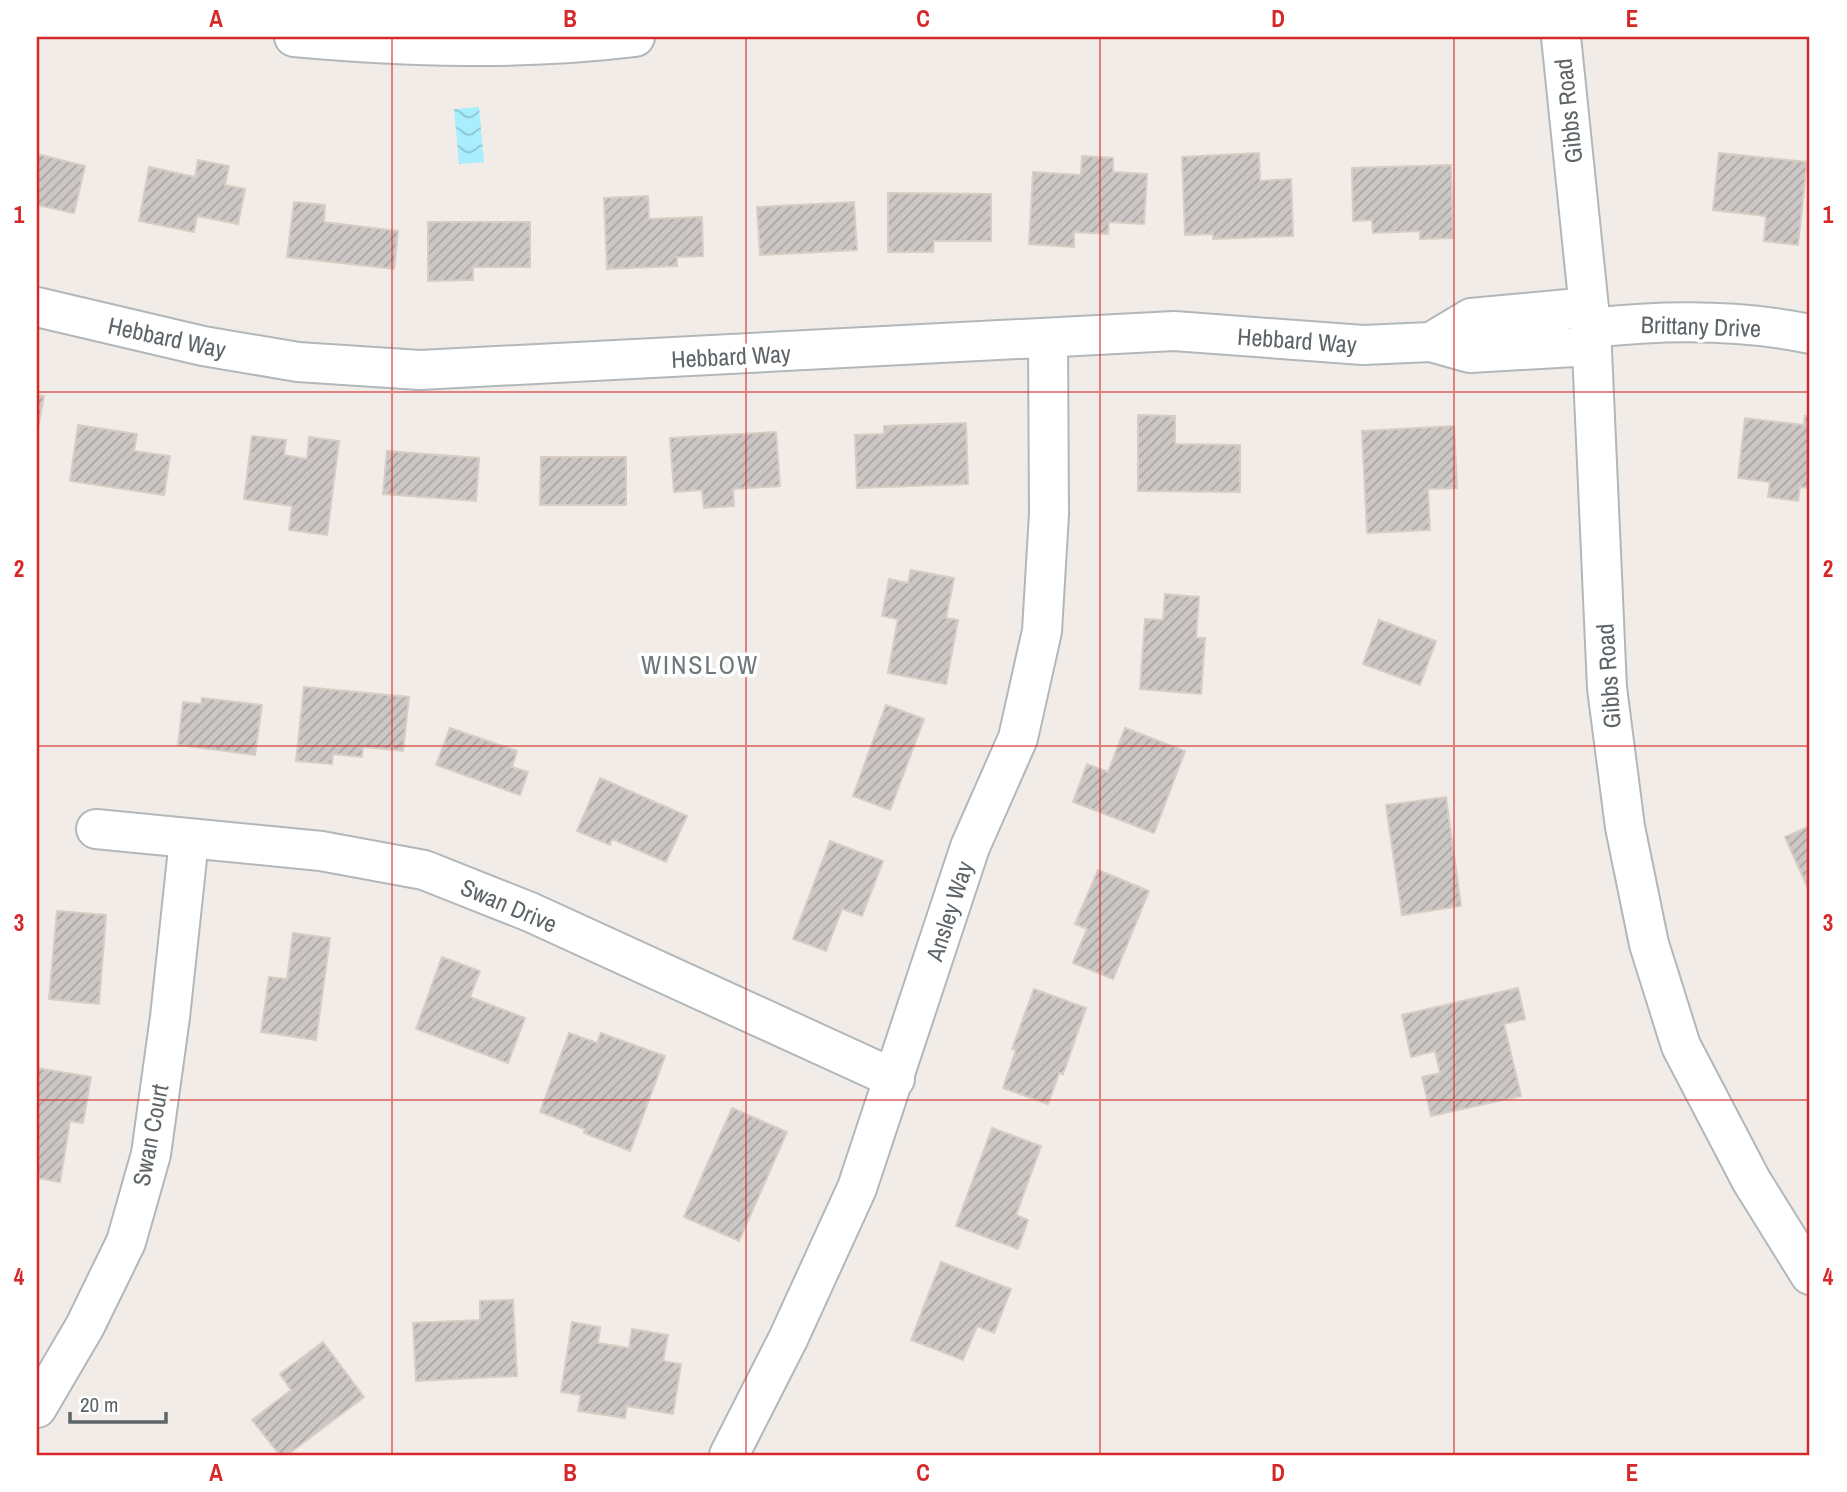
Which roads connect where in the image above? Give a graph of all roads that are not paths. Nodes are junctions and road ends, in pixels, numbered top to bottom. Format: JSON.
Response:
{"nodes":[{"id":1,"x":294,"y":37,"type":"edge"},
{"id":2,"x":635,"y":37,"type":"edge"},
{"id":3,"x":1561,"y":37,"type":"edge"},
{"id":4,"x":37,"y":306,"type":"edge"},
{"id":5,"x":1590,"y":327,"type":"junction"},
{"id":6,"x":1810,"y":334,"type":"edge"},
{"id":7,"x":1048,"y":339,"type":"junction"},
{"id":8,"x":96,"y":829,"type":"dead end"},
{"id":9,"x":189,"y":840,"type":"junction"},
{"id":10,"x":895,"y":1079,"type":"junction"},
{"id":11,"x":1810,"y":1275,"type":"edge"},
{"id":12,"x":37,"y":1408,"type":"edge"},
{"id":13,"x":729,"y":1455,"type":"edge"}],
"edges":[{"from":1,"to":2,"type":"street"},
{"from":3,"to":5,"type":"street","name":"Gibbs Road"},
{"from":4,"to":7,"type":"street","name":"Hebbard Way"},
{"from":5,"to":6,"type":"street","name":"Brittany Drive"},
{"from":5,"to":7,"type":"street","name":"Hebbard Way"},
{"from":5,"to":11,"type":"street","name":"Gibbs Road"},
{"from":7,"to":10,"type":"street","name":"Ansley Way"},
{"from":8,"to":9,"type":"street","name":"Swan Drive"},
{"from":9,"to":10,"type":"street","name":"Swan Drive"},
{"from":9,"to":12,"type":"street","name":"Swan Court"},
{"from":10,"to":13,"type":"street","name":"Ansley Way"}]}
